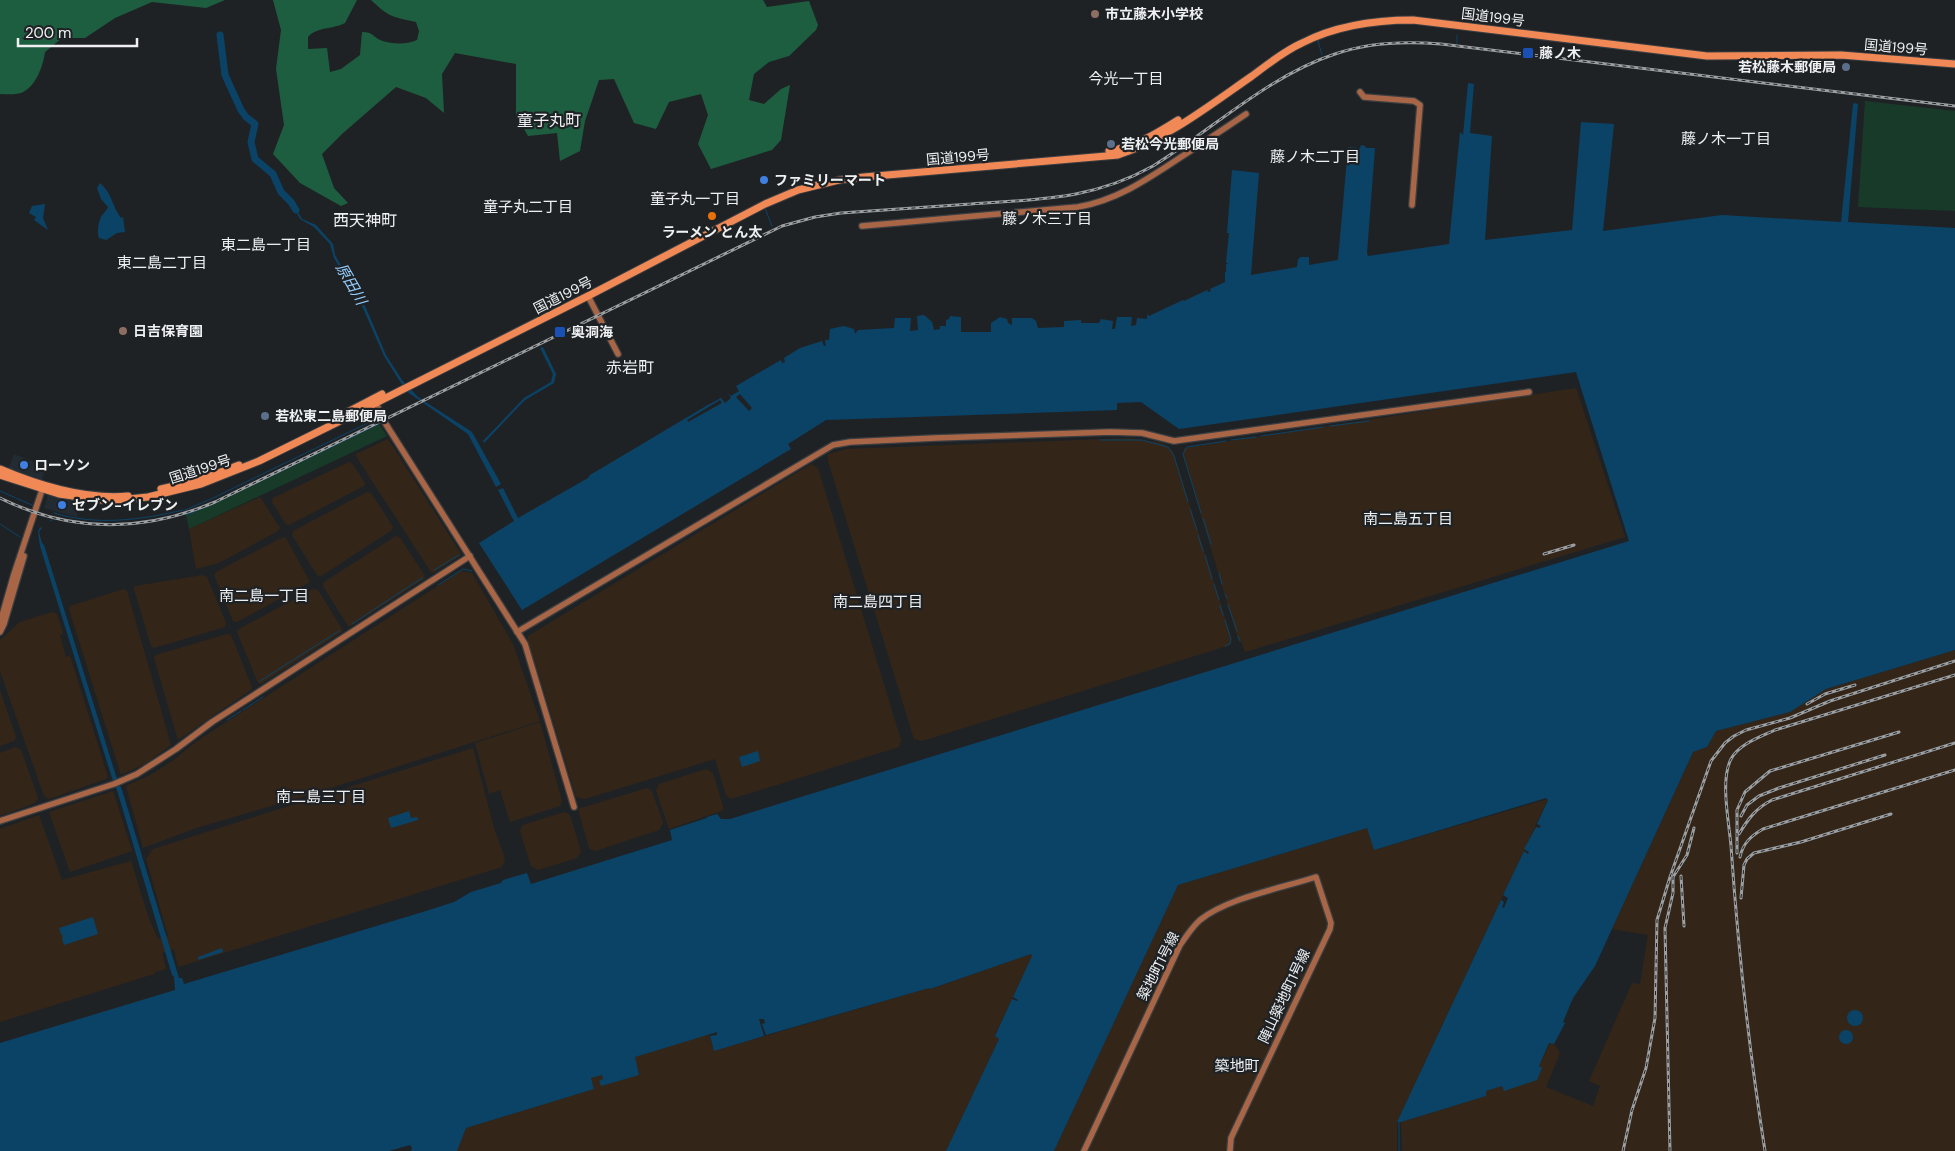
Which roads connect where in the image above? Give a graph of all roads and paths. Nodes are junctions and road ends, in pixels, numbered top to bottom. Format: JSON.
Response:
{"nodes":[{"id":1,"x":1955,"y":60,"type":"edge"},
{"id":2,"x":1955,"y":64,"type":"edge"},
{"id":3,"x":1360,"y":92,"type":"dead end"},
{"id":4,"x":1246,"y":114,"type":"dead end"},
{"id":5,"x":1412,"y":204,"type":"dead end"},
{"id":6,"x":862,"y":226,"type":"dead end"},
{"id":7,"x":588,"y":296,"type":"junction"},
{"id":8,"x":618,"y":354,"type":"dead end"},
{"id":9,"x":1529,"y":392,"type":"dead end"},
{"id":10,"x":375,"y":400,"type":"junction"},
{"id":11,"x":0,"y":470,"type":"edge"},
{"id":12,"x":0,"y":475,"type":"edge"},
{"id":13,"x":42,"y":490,"type":"junction"},
{"id":14,"x":37,"y":508,"type":"junction"},
{"id":15,"x":470,"y":556,"type":"junction"},
{"id":16,"x":0,"y":623,"type":"edge"},
{"id":17,"x":0,"y":632,"type":"edge"},
{"id":18,"x":518,"y":632,"type":"junction"},
{"id":19,"x":574,"y":807,"type":"dead end"},
{"id":20,"x":0,"y":821,"type":"edge"},
{"id":21,"x":1316,"y":878,"type":"joint"},
{"id":22,"x":1084,"y":1151,"type":"edge"},
{"id":23,"x":1230,"y":1151,"type":"edge"}],
"edges":[{"from":1,"to":10,"type":"highway","name":"国道199号"},
{"from":2,"to":7,"type":"highway","name":"国道199号"},
{"from":3,"to":5,"type":"street"},
{"from":4,"to":6,"type":"street"},
{"from":7,"to":8,"type":"street"},
{"from":7,"to":10,"type":"highway","name":"国道199号"},
{"from":9,"to":18,"type":"street"},
{"from":10,"to":11,"type":"highway","name":"国道199号"},
{"from":10,"to":13,"type":"highway","name":"国道199号"},
{"from":10,"to":15,"type":"street"},
{"from":12,"to":13,"type":"highway","name":"国道199号"},
{"from":13,"to":14,"type":"street"},
{"from":14,"to":16,"type":"street"},
{"from":14,"to":17,"type":"street"},
{"from":15,"to":18,"type":"street"},
{"from":15,"to":20,"type":"street"},
{"from":18,"to":19,"type":"street"},
{"from":21,"to":22,"type":"street","name":"築地町1号線"},
{"from":21,"to":23,"type":"street","name":"陣山築地町1号線"}]}
